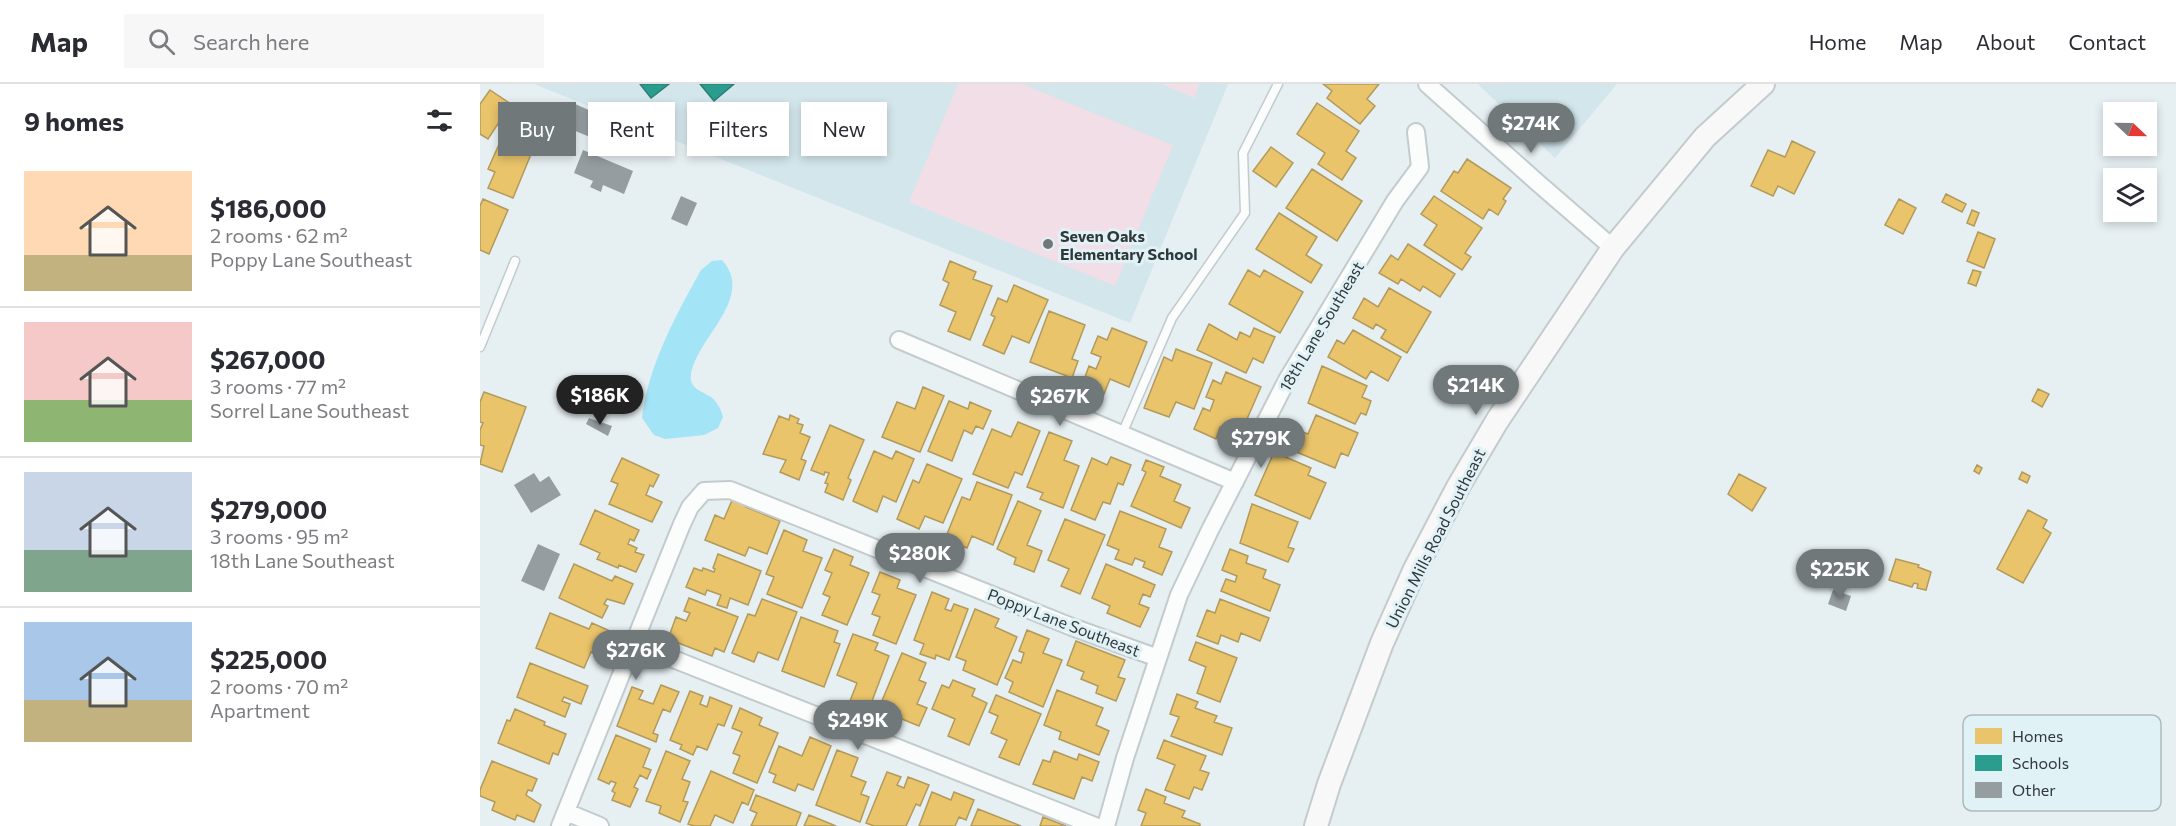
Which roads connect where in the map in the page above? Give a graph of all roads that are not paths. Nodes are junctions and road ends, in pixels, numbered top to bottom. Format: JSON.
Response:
{"nodes":[{"id":1,"x":1278,"y":84,"type":"edge"},
{"id":2,"x":1427,"y":84,"type":"edge"},
{"id":3,"x":1763,"y":84,"type":"edge"},
{"id":4,"x":1416,"y":132,"type":"dead end"},
{"id":5,"x":1613,"y":248,"type":"junction"},
{"id":6,"x":515,"y":261,"type":"dead end"},
{"id":7,"x":898,"y":340,"type":"dead end"},
{"id":8,"x":480,"y":347,"type":"edge"},
{"id":9,"x":1122,"y":434,"type":"junction"},
{"id":10,"x":1235,"y":482,"type":"junction"},
{"id":11,"x":633,"y":643,"type":"junction"},
{"id":12,"x":1158,"y":658,"type":"junction"},
{"id":13,"x":563,"y":819,"type":"edge"},
{"id":14,"x":600,"y":826,"type":"edge"},
{"id":15,"x":1095,"y":826,"type":"edge"},
{"id":16,"x":1106,"y":826,"type":"edge"},
{"id":17,"x":1316,"y":826,"type":"edge"}],
"edges":[{"from":1,"to":9,"type":"lane"},
{"from":2,"to":5,"type":"street"},
{"from":3,"to":5,"type":"street","name":"Union Mills Road Southeast"},
{"from":4,"to":10,"type":"street","name":"18th Lane Southeast"},
{"from":5,"to":17,"type":"street","name":"Union Mills Road Southeast"},
{"from":6,"to":8,"type":"lane"},
{"from":7,"to":9,"type":"street"},
{"from":9,"to":10,"type":"street"},
{"from":10,"to":12,"type":"street","name":"18th Lane Southeast"},
{"from":11,"to":12,"type":"street","name":"Poppy Lane Southeast"},
{"from":11,"to":13,"type":"street"},
{"from":11,"to":15,"type":"street"},
{"from":12,"to":16,"type":"street","name":"18th Lane Southeast"},
{"from":13,"to":14,"type":"street"}]}
